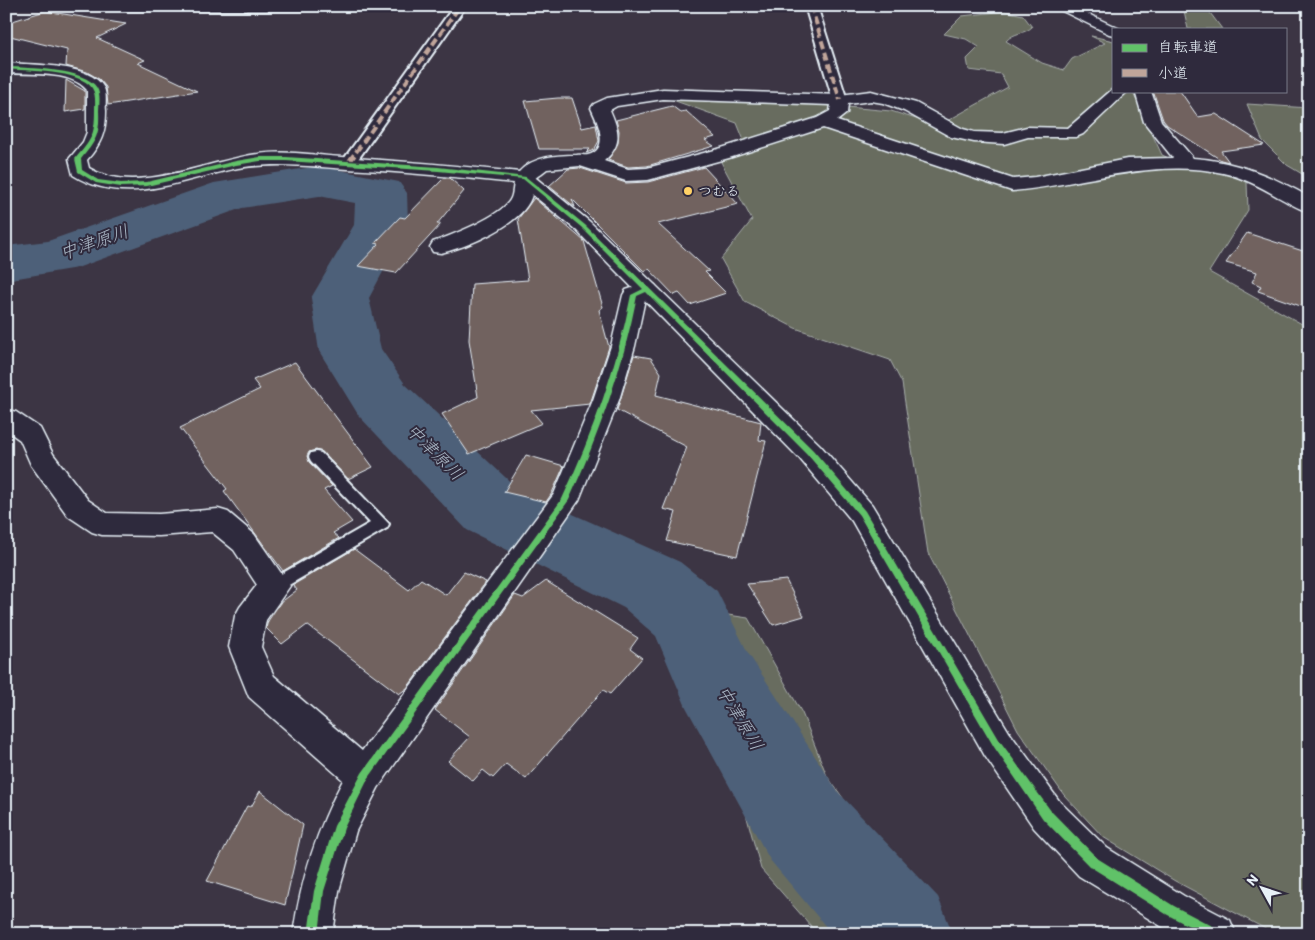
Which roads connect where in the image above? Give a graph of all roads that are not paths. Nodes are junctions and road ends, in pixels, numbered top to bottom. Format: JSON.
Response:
{"nodes":[{"id":1,"x":128,"y":6,"type":"edge"},
{"id":2,"x":426,"y":6,"type":"edge"},
{"id":3,"x":460,"y":6,"type":"edge"},
{"id":4,"x":811,"y":6,"type":"edge"},
{"id":5,"x":1059,"y":6,"type":"edge"},
{"id":6,"x":1112,"y":30,"type":"edge"},
{"id":7,"x":6,"y":68,"type":"edge"},
{"id":8,"x":1119,"y":92,"type":"edge"},
{"id":9,"x":1143,"y":92,"type":"edge"},
{"id":10,"x":840,"y":100,"type":"junction"},
{"id":11,"x":823,"y":122,"type":"junction"},
{"id":12,"x":349,"y":162,"type":"junction"},
{"id":13,"x":591,"y":162,"type":"junction"},
{"id":14,"x":1187,"y":163,"type":"junction"},
{"id":15,"x":524,"y":178,"type":"junction"},
{"id":16,"x":1309,"y":206,"type":"edge"},
{"id":17,"x":441,"y":247,"type":"dead end"},
{"id":18,"x":647,"y":290,"type":"junction"},
{"id":19,"x":7,"y":418,"type":"edge"},
{"id":20,"x":316,"y":457,"type":"dead end"},
{"id":21,"x":275,"y":586,"type":"junction"},
{"id":22,"x":365,"y":776,"type":"junction"},
{"id":23,"x":313,"y":934,"type":"edge"},
{"id":24,"x":1216,"y":934,"type":"edge"}],
"edges":[{"from":1,"to":2,"type":"street"},
{"from":3,"to":12,"type":"street"},
{"from":4,"to":10,"type":"street"},
{"from":5,"to":6,"type":"street"},
{"from":7,"to":12,"type":"street"},
{"from":8,"to":10,"type":"street"},
{"from":9,"to":14,"type":"street"},
{"from":10,"to":11,"type":"street"},
{"from":10,"to":13,"type":"street"},
{"from":11,"to":13,"type":"street"},
{"from":11,"to":14,"type":"street"},
{"from":12,"to":15,"type":"street"},
{"from":13,"to":15,"type":"street"},
{"from":14,"to":16,"type":"street"},
{"from":15,"to":17,"type":"street"},
{"from":15,"to":18,"type":"street"},
{"from":18,"to":22,"type":"street"},
{"from":18,"to":24,"type":"street"},
{"from":19,"to":21,"type":"street"},
{"from":20,"to":21,"type":"lane"},
{"from":21,"to":22,"type":"street"},
{"from":22,"to":23,"type":"street"}]}
